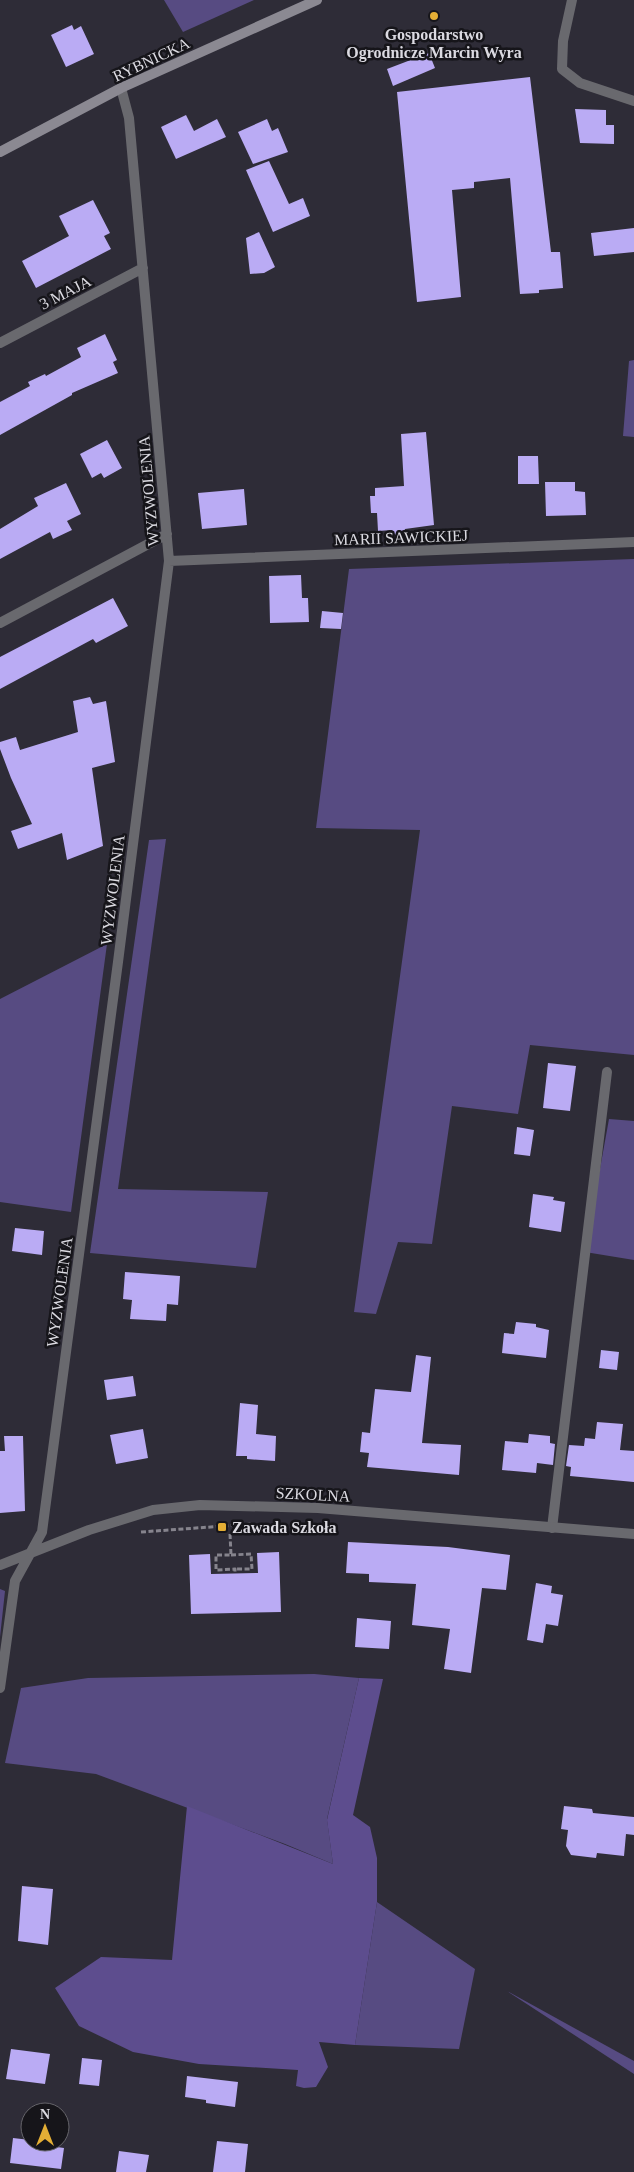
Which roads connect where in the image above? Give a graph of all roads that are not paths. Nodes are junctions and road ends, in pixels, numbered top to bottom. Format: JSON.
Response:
{"nodes":[{"id":1,"x":317,"y":0,"type":"edge"},
{"id":2,"x":572,"y":0,"type":"edge"},
{"id":3,"x":121,"y":88,"type":"junction"},
{"id":4,"x":634,"y":101,"type":"edge"},
{"id":5,"x":0,"y":152,"type":"edge"},
{"id":6,"x":143,"y":268,"type":"junction"},
{"id":7,"x":0,"y":342,"type":"edge"},
{"id":8,"x":167,"y":534,"type":"junction"},
{"id":9,"x":634,"y":542,"type":"edge"},
{"id":10,"x":169,"y":561,"type":"junction"},
{"id":11,"x":0,"y":623,"type":"edge"},
{"id":12,"x":607,"y":1072,"type":"dead end"},
{"id":13,"x":552,"y":1528,"type":"junction"},
{"id":14,"x":634,"y":1534,"type":"edge"},
{"id":15,"x":29,"y":1554,"type":"junction"},
{"id":16,"x":0,"y":1566,"type":"edge"},
{"id":17,"x":0,"y":1688,"type":"edge"}],
"edges":[{"from":1,"to":3,"type":"main road","name":"RYBNICKA"},
{"from":2,"to":4,"type":"street"},
{"from":3,"to":5,"type":"main road","name":"RYBNICKA"},
{"from":3,"to":6,"type":"street","name":"WYZWOLENIA"},
{"from":6,"to":7,"type":"street","name":"3 MAJA"},
{"from":6,"to":8,"type":"street","name":"WYZWOLENIA"},
{"from":8,"to":10,"type":"street","name":"WYZWOLENIA"},
{"from":8,"to":11,"type":"street"},
{"from":9,"to":10,"type":"street","name":"MARII SAWICKIEJ"},
{"from":10,"to":15,"type":"street","name":"WYZWOLENIA"},
{"from":12,"to":13,"type":"street"},
{"from":13,"to":14,"type":"street","name":"SZKOLNA"},
{"from":13,"to":15,"type":"street","name":"SZKOLNA"},
{"from":15,"to":16,"type":"street","name":"SZKOLNA"},
{"from":15,"to":17,"type":"street","name":"WYZWOLENIA"}]}
